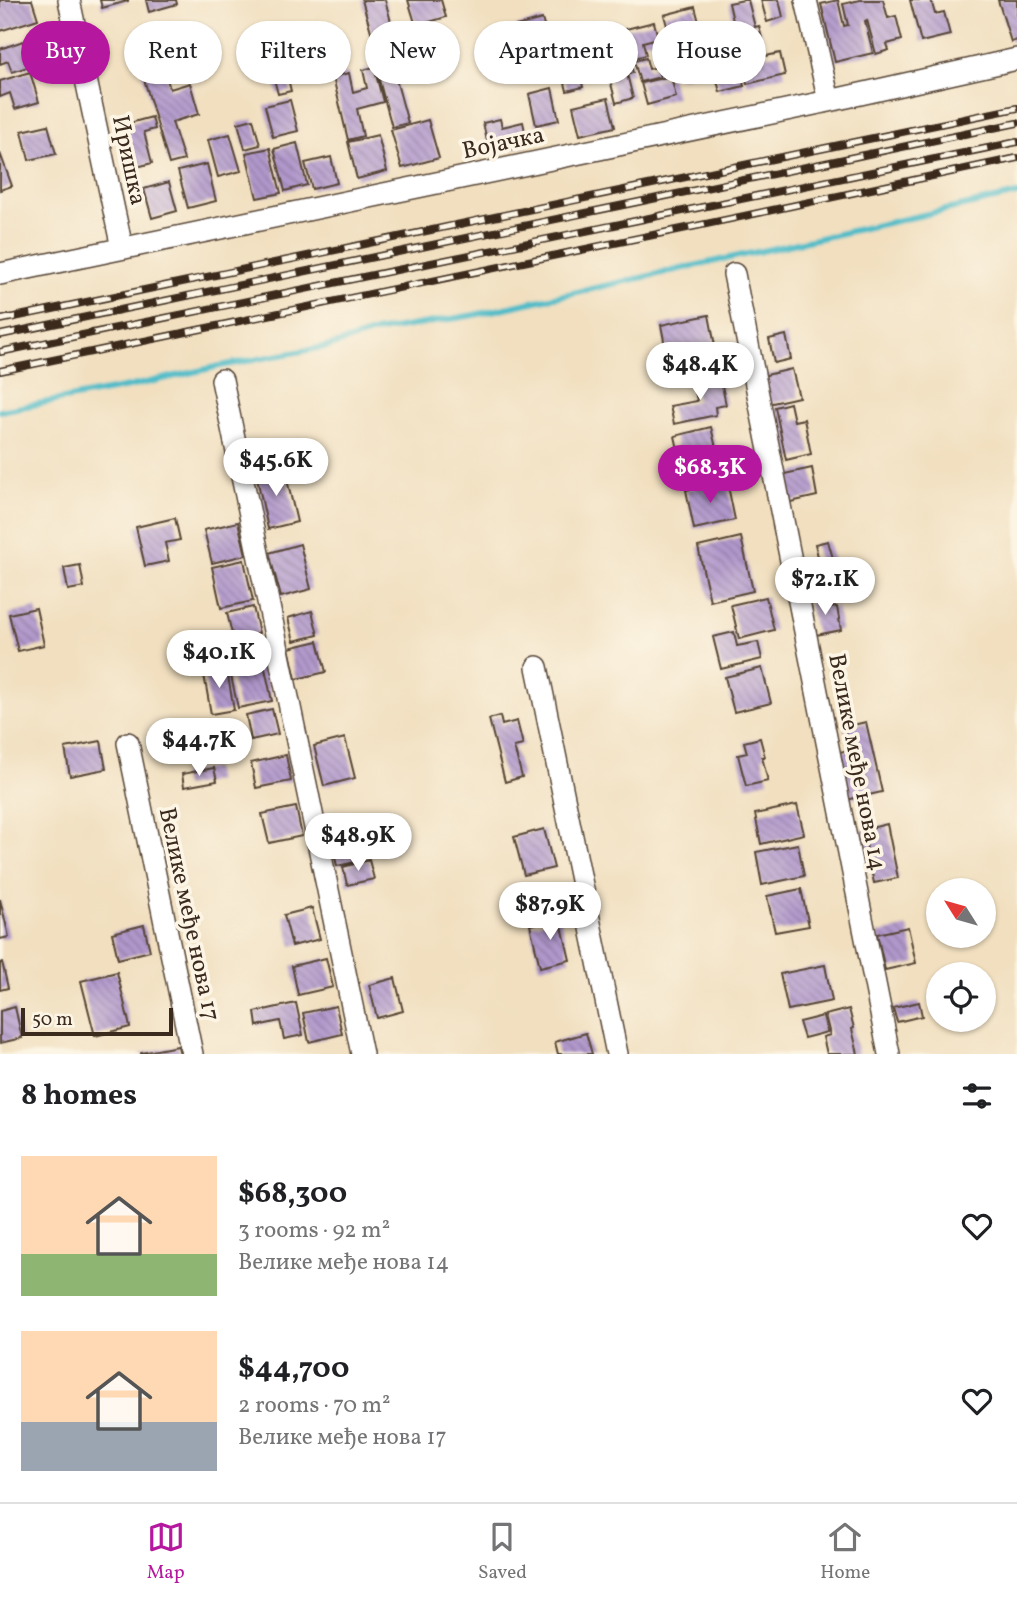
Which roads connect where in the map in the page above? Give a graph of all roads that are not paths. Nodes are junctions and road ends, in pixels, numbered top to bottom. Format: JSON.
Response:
{"nodes":[{"id":1,"x":69,"y":0,"type":"edge"},
{"id":2,"x":806,"y":0,"type":"edge"},
{"id":3,"x":1017,"y":59,"type":"edge"},
{"id":4,"x":829,"y":101,"type":"junction"},
{"id":5,"x":122,"y":248,"type":"junction"},
{"id":6,"x":0,"y":274,"type":"edge"},
{"id":7,"x":734,"y":274,"type":"dead end"},
{"id":8,"x":222,"y":380,"type":"dead end"},
{"id":9,"x":537,"y":667,"type":"dead end"},
{"id":10,"x":128,"y":743,"type":"dead end"},
{"id":11,"x":192,"y":1054,"type":"edge"},
{"id":12,"x":362,"y":1054,"type":"edge"},
{"id":13,"x":617,"y":1054,"type":"edge"},
{"id":14,"x":889,"y":1054,"type":"edge"}],
"edges":[{"from":1,"to":5,"type":"street","name":"Иришка"},
{"from":2,"to":4,"type":"street"},
{"from":3,"to":4,"type":"street","name":"Војачка"},
{"from":4,"to":5,"type":"street","name":"Војачка"},
{"from":5,"to":6,"type":"street","name":"Војачка"},
{"from":7,"to":14,"type":"street","name":"Велике међе нова 14"},
{"from":8,"to":12,"type":"street"},
{"from":9,"to":13,"type":"street"},
{"from":10,"to":11,"type":"street","name":"Велике међе нова 17"}]}
